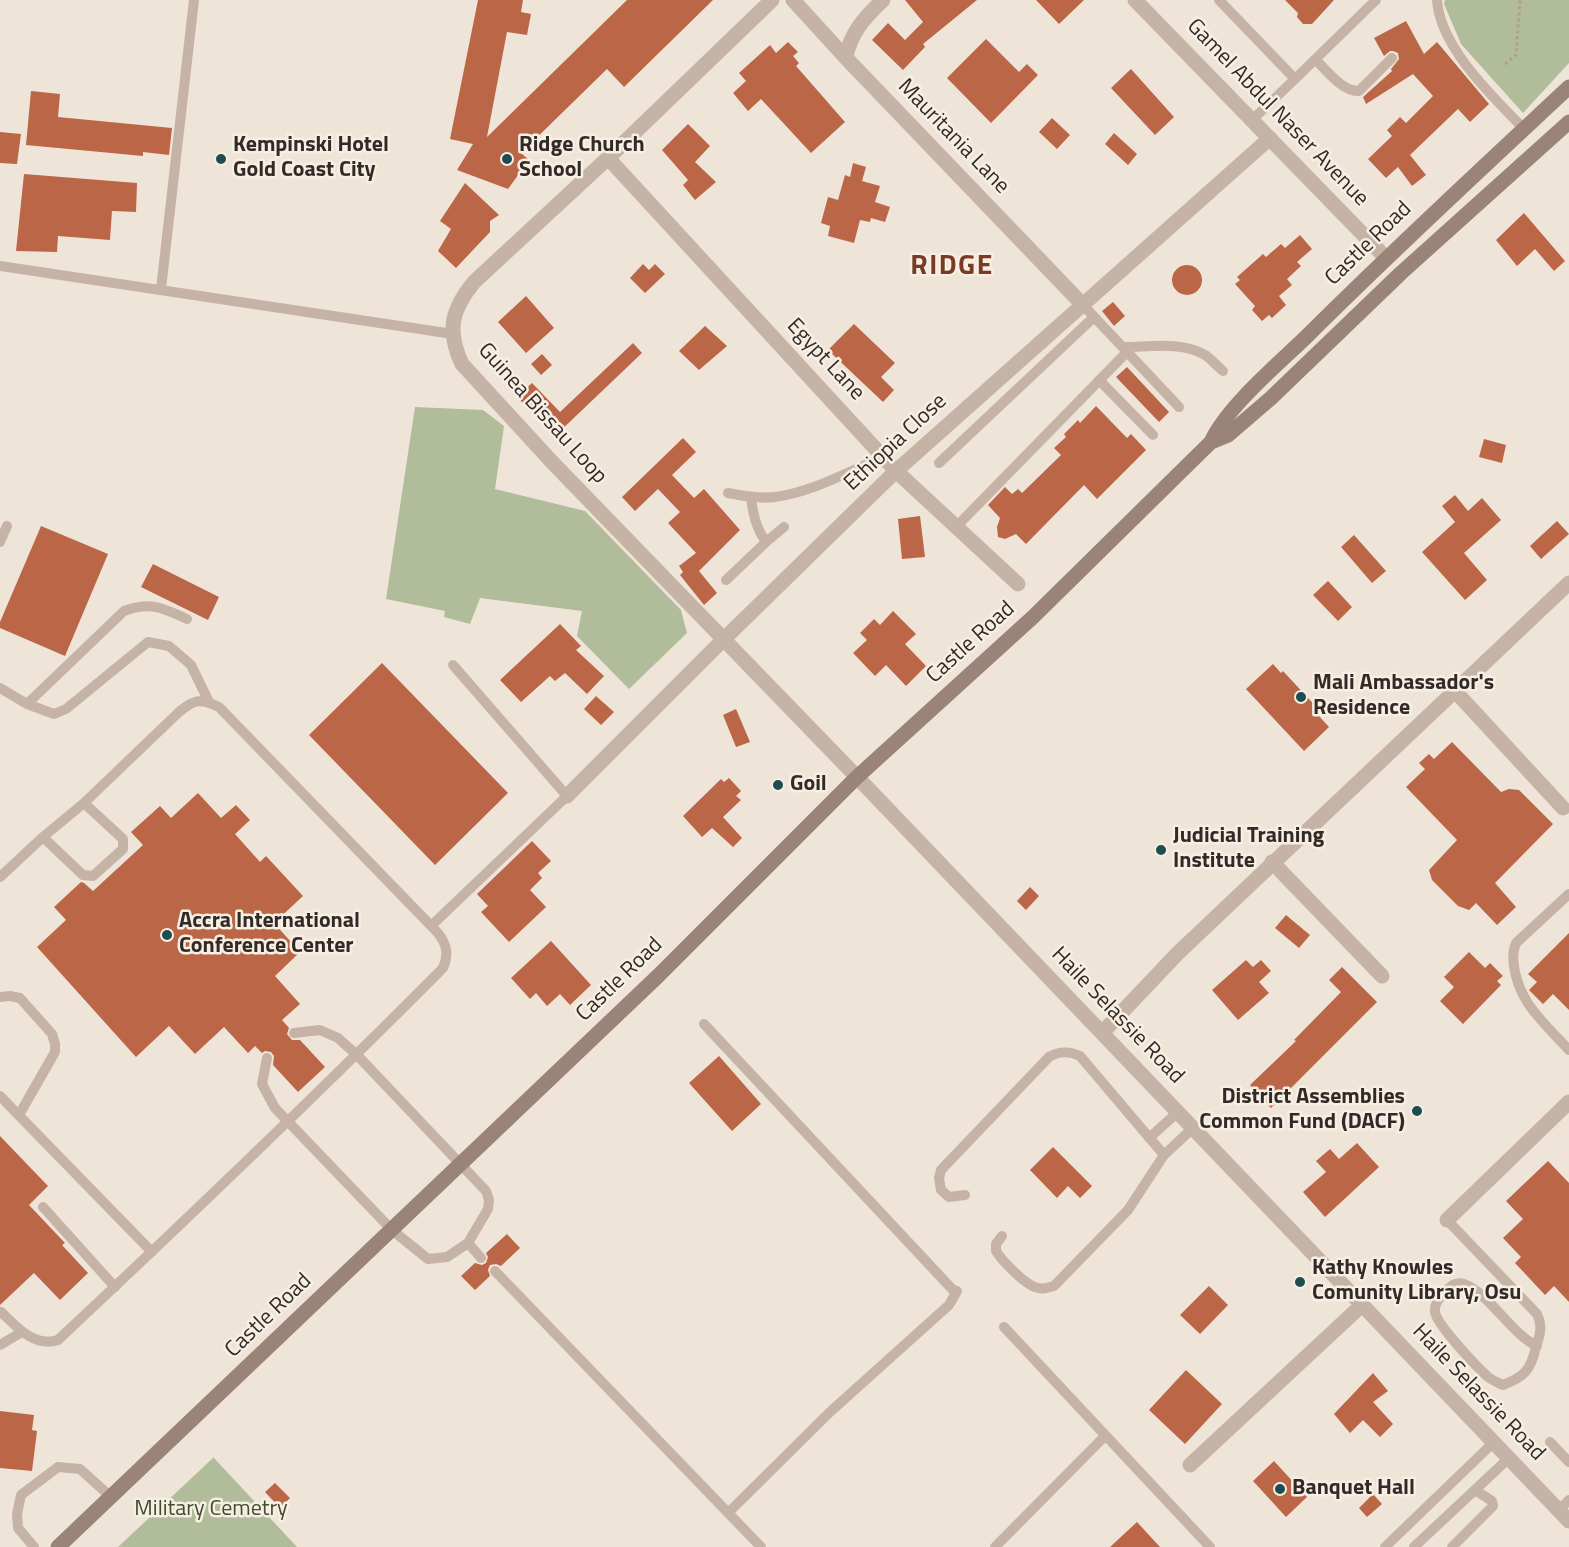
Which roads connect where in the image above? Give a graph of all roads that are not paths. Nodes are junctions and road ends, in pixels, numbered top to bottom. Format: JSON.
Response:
{"nodes":[{"id":1,"x":194,"y":0,"type":"edge"},
{"id":2,"x":772,"y":0,"type":"edge"},
{"id":3,"x":793,"y":0,"type":"edge"},
{"id":4,"x":883,"y":0,"type":"edge"},
{"id":5,"x":1135,"y":0,"type":"edge"},
{"id":6,"x":1219,"y":0,"type":"edge"},
{"id":7,"x":1376,"y":0,"type":"edge"},
{"id":8,"x":1437,"y":0,"type":"edge"},
{"id":9,"x":846,"y":58,"type":"junction"},
{"id":10,"x":1392,"y":58,"type":"dead end"},
{"id":11,"x":1316,"y":60,"type":"junction"},
{"id":12,"x":1295,"y":79,"type":"junction"},
{"id":13,"x":1569,"y":87,"type":"edge"},
{"id":14,"x":1252,"y":120,"type":"junction"},
{"id":15,"x":1569,"y":122,"type":"edge"},
{"id":16,"x":1524,"y":129,"type":"junction"},
{"id":17,"x":1270,"y":138,"type":"junction"},
{"id":18,"x":608,"y":158,"type":"junction"},
{"id":19,"x":1386,"y":258,"type":"junction"},
{"id":20,"x":0,"y":266,"type":"edge"},
{"id":21,"x":161,"y":289,"type":"junction"},
{"id":22,"x":1082,"y":304,"type":"junction"},
{"id":23,"x":1094,"y":317,"type":"junction"},
{"id":24,"x":453,"y":334,"type":"junction"},
{"id":25,"x":1125,"y":350,"type":"junction"},
{"id":26,"x":1223,"y":371,"type":"dead end"},
{"id":27,"x":1099,"y":380,"type":"junction"},
{"id":28,"x":1179,"y":407,"type":"dead end"},
{"id":29,"x":1153,"y":435,"type":"dead end"},
{"id":30,"x":1211,"y":442,"type":"junction"},
{"id":31,"x":883,"y":457,"type":"junction"},
{"id":32,"x":939,"y":463,"type":"dead end"},
{"id":33,"x":896,"y":471,"type":"junction"},
{"id":34,"x":728,"y":493,"type":"dead end"},
{"id":35,"x":751,"y":497,"type":"junction"},
{"id":36,"x":7,"y":526,"type":"dead end"},
{"id":37,"x":784,"y":526,"type":"dead end"},
{"id":38,"x":956,"y":527,"type":"junction"},
{"id":39,"x":0,"y":542,"type":"edge"},
{"id":40,"x":766,"y":542,"type":"junction"},
{"id":41,"x":726,"y":580,"type":"dead end"},
{"id":42,"x":1569,"y":583,"type":"edge"},
{"id":43,"x":1017,"y":584,"type":"dead end"},
{"id":44,"x":188,"y":619,"type":"dead end"},
{"id":45,"x":724,"y":639,"type":"junction"},
{"id":46,"x":453,"y":665,"type":"dead end"},
{"id":47,"x":0,"y":688,"type":"edge"},
{"id":48,"x":1454,"y":690,"type":"junction"},
{"id":49,"x":209,"y":702,"type":"junction"},
{"id":50,"x":27,"y":704,"type":"junction"},
{"id":51,"x":857,"y":777,"type":"junction"},
{"id":52,"x":567,"y":796,"type":"junction"},
{"id":53,"x":84,"y":803,"type":"junction"},
{"id":54,"x":1563,"y":808,"type":"dead end"},
{"id":55,"x":43,"y":837,"type":"junction"},
{"id":56,"x":1272,"y":862,"type":"junction"},
{"id":57,"x":0,"y":877,"type":"edge"},
{"id":58,"x":1569,"y":894,"type":"edge"},
{"id":59,"x":431,"y":926,"type":"junction"},
{"id":60,"x":1382,"y":976,"type":"dead end"},
{"id":61,"x":0,"y":997,"type":"edge"},
{"id":62,"x":704,"y":1024,"type":"dead end"},
{"id":63,"x":294,"y":1033,"type":"dead end"},
{"id":64,"x":1102,"y":1033,"type":"junction"},
{"id":65,"x":1569,"y":1050,"type":"edge"},
{"id":66,"x":357,"y":1055,"type":"junction"},
{"id":67,"x":267,"y":1059,"type":"dead end"},
{"id":68,"x":0,"y":1096,"type":"edge"},
{"id":69,"x":1569,"y":1102,"type":"edge"},
{"id":70,"x":1178,"y":1112,"type":"junction"},
{"id":71,"x":19,"y":1115,"type":"junction"},
{"id":72,"x":288,"y":1123,"type":"junction"},
{"id":73,"x":1193,"y":1128,"type":"junction"},
{"id":74,"x":1149,"y":1138,"type":"junction"},
{"id":75,"x":1164,"y":1155,"type":"junction"},
{"id":76,"x":461,"y":1163,"type":"junction"},
{"id":77,"x":965,"y":1195,"type":"dead end"},
{"id":78,"x":43,"y":1207,"type":"dead end"},
{"id":79,"x":1447,"y":1220,"type":"joint"},
{"id":80,"x":392,"y":1230,"type":"junction"},
{"id":81,"x":1002,"y":1236,"type":"dead end"},
{"id":82,"x":468,"y":1244,"type":"junction"},
{"id":83,"x":153,"y":1252,"type":"junction"},
{"id":84,"x":481,"y":1258,"type":"dead end"},
{"id":85,"x":495,"y":1271,"type":"dead end"},
{"id":86,"x":115,"y":1287,"type":"junction"},
{"id":87,"x":1362,"y":1305,"type":"junction"},
{"id":88,"x":1,"y":1312,"type":"edge"},
{"id":89,"x":1004,"y":1327,"type":"dead end"},
{"id":90,"x":22,"y":1332,"type":"junction"},
{"id":91,"x":0,"y":1345,"type":"edge"},
{"id":92,"x":1537,"y":1346,"type":"junction"},
{"id":93,"x":1105,"y":1436,"type":"junction"},
{"id":94,"x":1494,"y":1442,"type":"junction"},
{"id":95,"x":1550,"y":1442,"type":"dead end"},
{"id":96,"x":1509,"y":1458,"type":"junction"},
{"id":97,"x":1569,"y":1462,"type":"edge"},
{"id":98,"x":1190,"y":1465,"type":"dead end"},
{"id":99,"x":1475,"y":1490,"type":"junction"},
{"id":100,"x":111,"y":1497,"type":"junction"},
{"id":101,"x":1566,"y":1510,"type":"edge"},
{"id":102,"x":728,"y":1513,"type":"junction"},
{"id":103,"x":34,"y":1547,"type":"edge"},
{"id":104,"x":58,"y":1547,"type":"edge"},
{"id":105,"x":761,"y":1547,"type":"edge"},
{"id":106,"x":995,"y":1547,"type":"edge"},
{"id":107,"x":1209,"y":1547,"type":"edge"},
{"id":108,"x":1385,"y":1547,"type":"edge"},
{"id":109,"x":1414,"y":1547,"type":"edge"},
{"id":110,"x":1452,"y":1547,"type":"edge"}],
"edges":[{"from":1,"to":21,"type":"lane"},
{"from":2,"to":18,"type":"street","name":"Guinea Bissau Loop"},
{"from":3,"to":9,"type":"street","name":"Mauritania Lane"},
{"from":4,"to":9,"type":"street"},
{"from":5,"to":14,"type":"street","name":"Gamel Abdul Naser Avenue"},
{"from":6,"to":12,"type":"lane"},
{"from":7,"to":11,"type":"lane"},
{"from":8,"to":16,"type":"lane"},
{"from":9,"to":22,"type":"street","name":"Mauritania Lane"},
{"from":10,"to":11,"type":"lane"},
{"from":11,"to":12,"type":"lane"},
{"from":12,"to":14,"type":"lane"},
{"from":13,"to":16,"type":"main road","name":"Castle Road"},
{"from":14,"to":17,"type":"street","name":"Gamel Abdul Naser Avenue"},
{"from":15,"to":30,"type":"main road","name":"Castle Road"},
{"from":16,"to":19,"type":"main road","name":"Castle Road"},
{"from":17,"to":19,"type":"street","name":"Gamel Abdul Naser Avenue"},
{"from":17,"to":22,"type":"street","name":"Ethiopia Close"},
{"from":18,"to":24,"type":"street","name":"Guinea Bissau Loop"},
{"from":18,"to":31,"type":"street","name":"Egypt Lane"},
{"from":19,"to":30,"type":"main road","name":"Castle Road"},
{"from":20,"to":21,"type":"lane"},
{"from":21,"to":24,"type":"lane"},
{"from":22,"to":23,"type":"lane"},
{"from":22,"to":33,"type":"street","name":"Ethiopia Close"},
{"from":23,"to":25,"type":"lane"},
{"from":23,"to":32,"type":"lane"},
{"from":24,"to":45,"type":"street","name":"Guinea Bissau Loop"},
{"from":25,"to":26,"type":"lane"},
{"from":25,"to":27,"type":"lane"},
{"from":25,"to":28,"type":"lane"},
{"from":27,"to":29,"type":"lane"},
{"from":27,"to":38,"type":"lane"},
{"from":30,"to":51,"type":"main road","name":"Castle Road"},
{"from":31,"to":33,"type":"street","name":"Egypt Lane"},
{"from":31,"to":35,"type":"lane"},
{"from":33,"to":38,"type":"street","name":"Egypt Lane"},
{"from":33,"to":45,"type":"street","name":"Ethiopia Close"},
{"from":34,"to":35,"type":"lane"},
{"from":35,"to":40,"type":"lane"},
{"from":36,"to":39,"type":"lane"},
{"from":37,"to":40,"type":"lane"},
{"from":38,"to":43,"type":"street","name":"Egypt Lane"},
{"from":40,"to":41,"type":"lane"},
{"from":42,"to":48,"type":"street"},
{"from":44,"to":50,"type":"lane"},
{"from":45,"to":51,"type":"street","name":"Guinea Bissau Loop"},
{"from":45,"to":52,"type":"street","name":"Ethiopia Close"},
{"from":46,"to":52,"type":"lane"},
{"from":47,"to":50,"type":"lane"},
{"from":48,"to":54,"type":"street"},
{"from":48,"to":56,"type":"street"},
{"from":49,"to":50,"type":"lane"},
{"from":49,"to":53,"type":"lane"},
{"from":49,"to":59,"type":"lane"},
{"from":51,"to":64,"type":"street","name":"Haile Selassie Road"},
{"from":51,"to":76,"type":"main road","name":"Castle Road"},
{"from":52,"to":59,"type":"lane"},
{"from":53,"to":55,"type":"lane"},
{"from":53,"to":55,"type":"lane"},
{"from":55,"to":57,"type":"lane"},
{"from":56,"to":60,"type":"street"},
{"from":56,"to":64,"type":"street"},
{"from":58,"to":65,"type":"lane"},
{"from":59,"to":66,"type":"lane"},
{"from":61,"to":71,"type":"lane"},
{"from":62,"to":102,"type":"lane"},
{"from":63,"to":66,"type":"lane"},
{"from":64,"to":70,"type":"street","name":"Haile Selassie Road"},
{"from":66,"to":72,"type":"lane"},
{"from":66,"to":76,"type":"lane"},
{"from":67,"to":72,"type":"lane"},
{"from":68,"to":71,"type":"lane"},
{"from":69,"to":79,"type":"street"},
{"from":70,"to":73,"type":"street","name":"Haile Selassie Road"},
{"from":70,"to":74,"type":"lane"},
{"from":71,"to":83,"type":"lane"},
{"from":72,"to":80,"type":"lane"},
{"from":72,"to":83,"type":"lane"},
{"from":73,"to":75,"type":"lane"},
{"from":73,"to":87,"type":"street","name":"Haile Selassie Road"},
{"from":74,"to":75,"type":"lane"},
{"from":74,"to":77,"type":"lane"},
{"from":75,"to":81,"type":"lane"},
{"from":76,"to":80,"type":"main road","name":"Castle Road"},
{"from":76,"to":82,"type":"lane"},
{"from":78,"to":86,"type":"lane"},
{"from":79,"to":92,"type":"lane"},
{"from":80,"to":82,"type":"lane"},
{"from":80,"to":100,"type":"main road","name":"Castle Road"},
{"from":82,"to":84,"type":"lane"},
{"from":83,"to":86,"type":"lane"},
{"from":85,"to":102,"type":"lane"},
{"from":86,"to":90,"type":"lane"},
{"from":87,"to":94,"type":"street","name":"Haile Selassie Road"},
{"from":87,"to":98,"type":"street"},
{"from":88,"to":90,"type":"lane"},
{"from":89,"to":93,"type":"lane"},
{"from":90,"to":91,"type":"lane"},
{"from":92,"to":92,"type":"lane"},
{"from":93,"to":106,"type":"lane"},
{"from":93,"to":107,"type":"lane"},
{"from":94,"to":96,"type":"street","name":"Haile Selassie Road"},
{"from":94,"to":108,"type":"lane"},
{"from":95,"to":97,"type":"lane"},
{"from":96,"to":99,"type":"lane"},
{"from":96,"to":101,"type":"street","name":"Haile Selassie Road"},
{"from":99,"to":109,"type":"lane"},
{"from":99,"to":110,"type":"lane"},
{"from":100,"to":103,"type":"lane"},
{"from":100,"to":104,"type":"main road","name":"Castle Road"},
{"from":102,"to":105,"type":"lane"}]}
